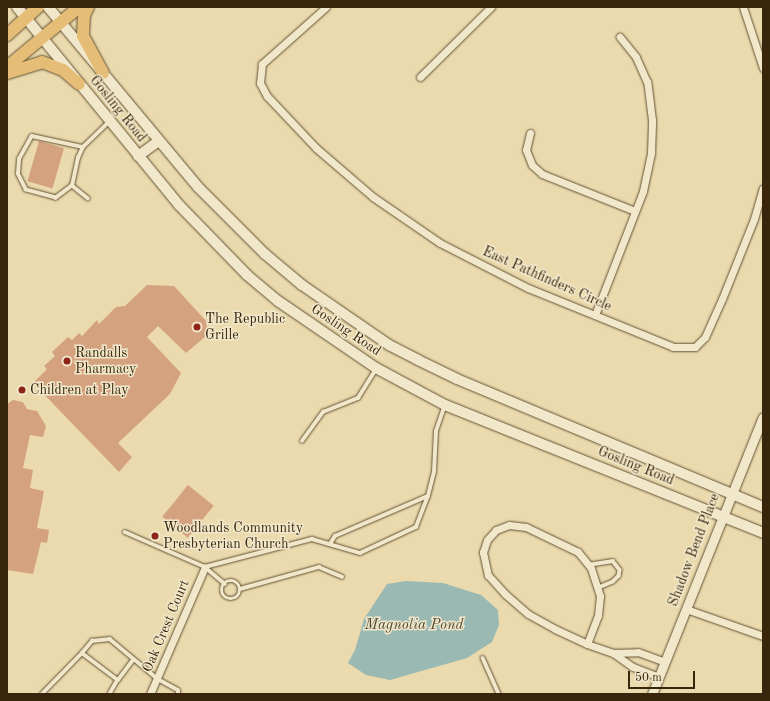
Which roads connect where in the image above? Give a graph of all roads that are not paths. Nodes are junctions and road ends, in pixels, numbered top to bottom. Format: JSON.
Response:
{"nodes":[{"id":1,"x":17,"y":7,"type":"edge"},
{"id":2,"x":38,"y":7,"type":"edge"},
{"id":3,"x":48,"y":7,"type":"edge"},
{"id":4,"x":80,"y":7,"type":"edge"},
{"id":5,"x":88,"y":7,"type":"edge"},
{"id":6,"x":326,"y":7,"type":"edge"},
{"id":7,"x":491,"y":7,"type":"edge"},
{"id":8,"x":744,"y":7,"type":"edge"},
{"id":9,"x":27,"y":17,"type":"junction"},
{"id":10,"x":61,"y":23,"type":"junction"},
{"id":11,"x":7,"y":35,"type":"edge"},
{"id":12,"x":620,"y":36,"type":"dead end"},
{"id":13,"x":42,"y":38,"type":"junction"},
{"id":14,"x":7,"y":67,"type":"edge"},
{"id":15,"x":763,"y":68,"type":"edge"},
{"id":16,"x":7,"y":73,"type":"edge"},
{"id":17,"x":103,"y":73,"type":"junction"},
{"id":18,"x":420,"y":77,"type":"dead end"},
{"id":19,"x":79,"y":84,"type":"junction"},
{"id":20,"x":110,"y":122,"type":"junction"},
{"id":21,"x":530,"y":133,"type":"dead end"},
{"id":22,"x":159,"y":141,"type":"junction"},
{"id":23,"x":83,"y":147,"type":"junction"},
{"id":24,"x":138,"y":156,"type":"junction"},
{"id":25,"x":72,"y":186,"type":"junction"},
{"id":26,"x":763,"y":188,"type":"edge"},
{"id":27,"x":88,"y":199,"type":"dead end"},
{"id":28,"x":635,"y":211,"type":"junction"},
{"id":29,"x":595,"y":315,"type":"junction"},
{"id":30,"x":376,"y":368,"type":"junction"},
{"id":31,"x":445,"y":405,"type":"junction"},
{"id":32,"x":763,"y":417,"type":"edge"},
{"id":33,"x":302,"y":441,"type":"dead end"},
{"id":34,"x":731,"y":495,"type":"junction"},
{"id":35,"x":428,"y":496,"type":"junction"},
{"id":36,"x":763,"y":507,"type":"edge"},
{"id":37,"x":722,"y":516,"type":"junction"},
{"id":38,"x":125,"y":532,"type":"dead end"},
{"id":39,"x":763,"y":533,"type":"edge"},
{"id":40,"x":330,"y":544,"type":"junction"},
{"id":41,"x":588,"y":565,"type":"junction"},
{"id":42,"x":205,"y":567,"type":"junction"},
{"id":43,"x":342,"y":577,"type":"dead end"},
{"id":44,"x":225,"y":584,"type":"junction"},
{"id":45,"x":599,"y":588,"type":"junction"},
{"id":46,"x":240,"y":589,"type":"junction"},
{"id":47,"x":686,"y":609,"type":"junction"},
{"id":48,"x":763,"y":636,"type":"edge"},
{"id":49,"x":587,"y":644,"type":"junction"},
{"id":50,"x":82,"y":653,"type":"junction"},
{"id":51,"x":613,"y":654,"type":"junction"},
{"id":52,"x":483,"y":658,"type":"dead end"},
{"id":53,"x":133,"y":660,"type":"junction"},
{"id":54,"x":665,"y":662,"type":"junction"},
{"id":55,"x":659,"y":677,"type":"junction"},
{"id":56,"x":158,"y":679,"type":"junction"},
{"id":57,"x":118,"y":680,"type":"junction"},
{"id":58,"x":42,"y":694,"type":"edge"},
{"id":59,"x":110,"y":694,"type":"edge"},
{"id":60,"x":150,"y":694,"type":"edge"},
{"id":61,"x":179,"y":694,"type":"edge"},
{"id":62,"x":499,"y":694,"type":"edge"},
{"id":63,"x":652,"y":694,"type":"edge"}],
"edges":[{"from":1,"to":9,"type":"main road","name":"Gosling Road"},
{"from":2,"to":9,"type":"main road"},
{"from":3,"to":10,"type":"main road","name":"Gosling Road"},
{"from":4,"to":10,"type":"main road"},
{"from":5,"to":17,"type":"main road"},
{"from":6,"to":29,"type":"street","name":"East Pathfinders Circle"},
{"from":7,"to":18,"type":"street"},
{"from":8,"to":15,"type":"street"},
{"from":9,"to":11,"type":"main road"},
{"from":9,"to":13,"type":"main road","name":"Gosling Road"},
{"from":10,"to":13,"type":"main road"},
{"from":10,"to":17,"type":"main road","name":"Gosling Road"},
{"from":12,"to":28,"type":"street"},
{"from":13,"to":14,"type":"main road"},
{"from":13,"to":19,"type":"main road","name":"Gosling Road"},
{"from":16,"to":19,"type":"main road"},
{"from":17,"to":22,"type":"main road","name":"Gosling Road"},
{"from":19,"to":20,"type":"main road","name":"Gosling Road"},
{"from":20,"to":23,"type":"lane"},
{"from":20,"to":24,"type":"main road","name":"Gosling Road"},
{"from":21,"to":28,"type":"street"},
{"from":22,"to":24,"type":"main road"},
{"from":22,"to":34,"type":"main road","name":"Gosling Road"},
{"from":23,"to":25,"type":"lane"},
{"from":23,"to":25,"type":"lane"},
{"from":24,"to":30,"type":"main road","name":"Gosling Road"},
{"from":25,"to":27,"type":"lane"},
{"from":26,"to":29,"type":"street","name":"East Pathfinders Circle"},
{"from":28,"to":29,"type":"street"},
{"from":30,"to":31,"type":"main road","name":"Gosling Road"},
{"from":30,"to":33,"type":"lane"},
{"from":31,"to":35,"type":"lane"},
{"from":31,"to":37,"type":"main road","name":"Gosling Road"},
{"from":32,"to":34,"type":"street","name":"Shadow Bend Place"},
{"from":34,"to":36,"type":"main road","name":"Gosling Road"},
{"from":34,"to":37,"type":"street","name":"Shadow Bend Place"},
{"from":35,"to":40,"type":"lane"},
{"from":35,"to":40,"type":"lane"},
{"from":37,"to":39,"type":"main road","name":"Gosling Road"},
{"from":37,"to":47,"type":"street","name":"Shadow Bend Place"},
{"from":38,"to":42,"type":"lane"},
{"from":40,"to":42,"type":"lane"},
{"from":41,"to":45,"type":"street"},
{"from":41,"to":45,"type":"lane"},
{"from":41,"to":49,"type":"street"},
{"from":42,"to":44,"type":"lane"},
{"from":42,"to":56,"type":"street","name":"Oak Crest Court"},
{"from":43,"to":46,"type":"lane"},
{"from":44,"to":46,"type":"lane"},
{"from":44,"to":46,"type":"lane"},
{"from":45,"to":49,"type":"street"},
{"from":47,"to":48,"type":"street"},
{"from":47,"to":54,"type":"street","name":"Shadow Bend Place"},
{"from":49,"to":51,"type":"street"},
{"from":50,"to":53,"type":"lane"},
{"from":50,"to":57,"type":"lane"},
{"from":50,"to":58,"type":"lane"},
{"from":51,"to":54,"type":"street"},
{"from":51,"to":55,"type":"street"},
{"from":52,"to":62,"type":"lane"},
{"from":53,"to":56,"type":"lane"},
{"from":53,"to":57,"type":"lane"},
{"from":54,"to":55,"type":"street","name":"Shadow Bend Place"},
{"from":55,"to":63,"type":"street","name":"Shadow Bend Place"},
{"from":56,"to":60,"type":"street","name":"Oak Crest Court"},
{"from":56,"to":61,"type":"lane"},
{"from":57,"to":59,"type":"lane"}]}
